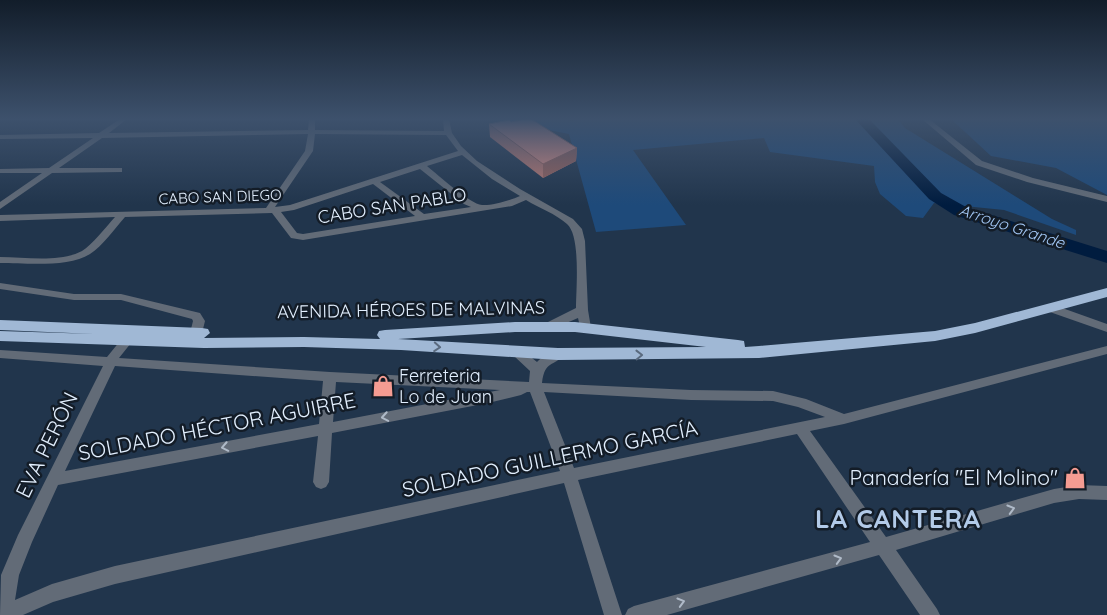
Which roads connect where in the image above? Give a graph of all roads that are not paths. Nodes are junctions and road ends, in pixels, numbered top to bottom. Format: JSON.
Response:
{"nodes":[{"id":1,"x":82,"y":148,"type":"edge"},
{"id":2,"x":310,"y":148,"type":"edge"},
{"id":3,"x":459,"y":148,"type":"edge"},
{"id":4,"x":961,"y":148,"type":"edge"},
{"id":5,"x":463,"y":152,"type":"junction"},
{"id":6,"x":420,"y":165,"type":"junction"},
{"id":7,"x":50,"y":170,"type":"junction"},
{"id":8,"x":119,"y":170,"type":"dead end"},
{"id":9,"x":0,"y":171,"type":"edge"},
{"id":10,"x":373,"y":180,"type":"junction"},
{"id":11,"x":526,"y":197,"type":"junction"},
{"id":12,"x":1107,"y":199,"type":"edge"},
{"id":13,"x":0,"y":206,"type":"edge"},
{"id":14,"x":480,"y":208,"type":"junction"},
{"id":15,"x":271,"y":211,"type":"junction"},
{"id":16,"x":123,"y":214,"type":"junction"},
{"id":17,"x":422,"y":217,"type":"junction"},
{"id":18,"x":0,"y":218,"type":"edge"},
{"id":19,"x":0,"y":260,"type":"edge"},
{"id":20,"x":0,"y":286,"type":"edge"},
{"id":21,"x":1107,"y":292,"type":"edge"},
{"id":22,"x":1051,"y":308,"type":"junction"},
{"id":23,"x":582,"y":310,"type":"junction"},
{"id":24,"x":0,"y":325,"type":"edge"},
{"id":25,"x":515,"y":327,"type":"junction"},
{"id":26,"x":548,"y":327,"type":"junction"},
{"id":27,"x":589,"y":328,"type":"junction"},
{"id":28,"x":1107,"y":328,"type":"edge"},
{"id":29,"x":196,"y":333,"type":"junction"},
{"id":30,"x":131,"y":335,"type":"junction"},
{"id":31,"x":0,"y":336,"type":"edge"},
{"id":32,"x":792,"y":348,"type":"junction"},
{"id":33,"x":1107,"y":350,"type":"edge"},
{"id":34,"x":515,"y":352,"type":"junction"},
{"id":35,"x":0,"y":354,"type":"edge"},
{"id":36,"x":558,"y":354,"type":"junction"},
{"id":37,"x":590,"y":355,"type":"junction"},
{"id":38,"x":110,"y":363,"type":"junction"},
{"id":39,"x":537,"y":370,"type":"junction"},
{"id":40,"x":330,"y":377,"type":"junction"},
{"id":41,"x":535,"y":387,"type":"junction"},
{"id":42,"x":844,"y":419,"type":"junction"},
{"id":43,"x":326,"y":428,"type":"junction"},
{"id":44,"x":801,"y":429,"type":"junction"},
{"id":45,"x":569,"y":475,"type":"junction"},
{"id":46,"x":53,"y":480,"type":"junction"},
{"id":47,"x":321,"y":482,"type":"dead end"},
{"id":48,"x":1107,"y":493,"type":"edge"},
{"id":49,"x":883,"y":546,"type":"junction"},
{"id":50,"x":4,"y":614,"type":"edge"},
{"id":51,"x":613,"y":615,"type":"edge"},
{"id":52,"x":634,"y":615,"type":"edge"},
{"id":53,"x":931,"y":615,"type":"edge"}],
"edges":[{"from":1,"to":7,"type":"street"},
{"from":2,"to":15,"type":"street"},
{"from":3,"to":5,"type":"street"},
{"from":4,"to":12,"type":"street"},
{"from":5,"to":6,"type":"street","name":"CABO SAN DIEGO"},
{"from":5,"to":11,"type":"street"},
{"from":6,"to":10,"type":"street","name":"CABO SAN DIEGO"},
{"from":6,"to":14,"type":"street"},
{"from":7,"to":8,"type":"street"},
{"from":7,"to":9,"type":"street"},
{"from":7,"to":13,"type":"street"},
{"from":10,"to":15,"type":"street","name":"CABO SAN DIEGO"},
{"from":10,"to":17,"type":"street"},
{"from":11,"to":14,"type":"street","name":"CABO SAN PABLO"},
{"from":11,"to":23,"type":"street"},
{"from":14,"to":17,"type":"street","name":"CABO SAN PABLO"},
{"from":15,"to":16,"type":"street","name":"CABO SAN DIEGO"},
{"from":15,"to":17,"type":"street","name":"CABO SAN PABLO"},
{"from":16,"to":18,"type":"street","name":"CABO SAN DIEGO"},
{"from":16,"to":19,"type":"street"},
{"from":20,"to":29,"type":"street"},
{"from":21,"to":22,"type":"highway","name":"AVENIDA HÉROES DE MALVINAS"},
{"from":22,"to":28,"type":"street"},
{"from":22,"to":32,"type":"highway","name":"AVENIDA HÉROES DE MALVINAS"},
{"from":23,"to":26,"type":"street"},
{"from":23,"to":27,"type":"street"},
{"from":24,"to":30,"type":"highway","name":"AVENIDA HÉROES DE MALVINAS"},
{"from":25,"to":26,"type":"highway","name":"AVENIDA HÉROES DE MALVINAS"},
{"from":25,"to":29,"type":"highway","name":"AVENIDA HÉROES DE MALVINAS"},
{"from":25,"to":34,"type":"highway"},
{"from":26,"to":27,"type":"highway","name":"AVENIDA HÉROES DE MALVINAS"},
{"from":27,"to":32,"type":"highway","name":"AVENIDA HÉROES DE MALVINAS"},
{"from":27,"to":37,"type":"highway"},
{"from":29,"to":30,"type":"highway","name":"AVENIDA HÉROES DE MALVINAS"},
{"from":30,"to":31,"type":"highway","name":"AVENIDA HÉROES DE MALVINAS"},
{"from":30,"to":34,"type":"highway","name":"AVENIDA HÉROES DE MALVINAS","one_way":true},
{"from":30,"to":38,"type":"street","name":"EVA PERÓN"},
{"from":37,"to":32,"type":"highway","name":"AVENIDA HÉROES DE MALVINAS","one_way":true},
{"from":33,"to":42,"type":"street","name":"SOLDADO GUILLERMO GARCÍA"},
{"from":34,"to":36,"type":"highway","name":"AVENIDA HÉROES DE MALVINAS"},
{"from":34,"to":39,"type":"street"},
{"from":35,"to":38,"type":"street"},
{"from":36,"to":37,"type":"highway","name":"AVENIDA HÉROES DE MALVINAS"},
{"from":36,"to":39,"type":"street"},
{"from":38,"to":40,"type":"street"},
{"from":38,"to":46,"type":"street","name":"EVA PERÓN"},
{"from":39,"to":41,"type":"street"},
{"from":40,"to":41,"type":"street"},
{"from":40,"to":43,"type":"street"},
{"from":41,"to":42,"type":"street"},
{"from":41,"to":43,"type":"street","name":"SOLDADO HÉCTOR AGUIRRE","one_way":true},
{"from":41,"to":45,"type":"street"},
{"from":42,"to":44,"type":"street","name":"SOLDADO GUILLERMO GARCÍA"},
{"from":43,"to":46,"type":"street","name":"SOLDADO HÉCTOR AGUIRRE","one_way":true},
{"from":43,"to":47,"type":"street"},
{"from":44,"to":45,"type":"street","name":"SOLDADO GUILLERMO GARCÍA"},
{"from":44,"to":49,"type":"street"},
{"from":45,"to":50,"type":"street","name":"SOLDADO GUILLERMO GARCÍA"},
{"from":45,"to":51,"type":"street"},
{"from":46,"to":50,"type":"street","name":"EVA PERÓN"},
{"from":49,"to":48,"type":"street","one_way":true},
{"from":52,"to":49,"type":"street","one_way":true},
{"from":49,"to":53,"type":"street"}]}
